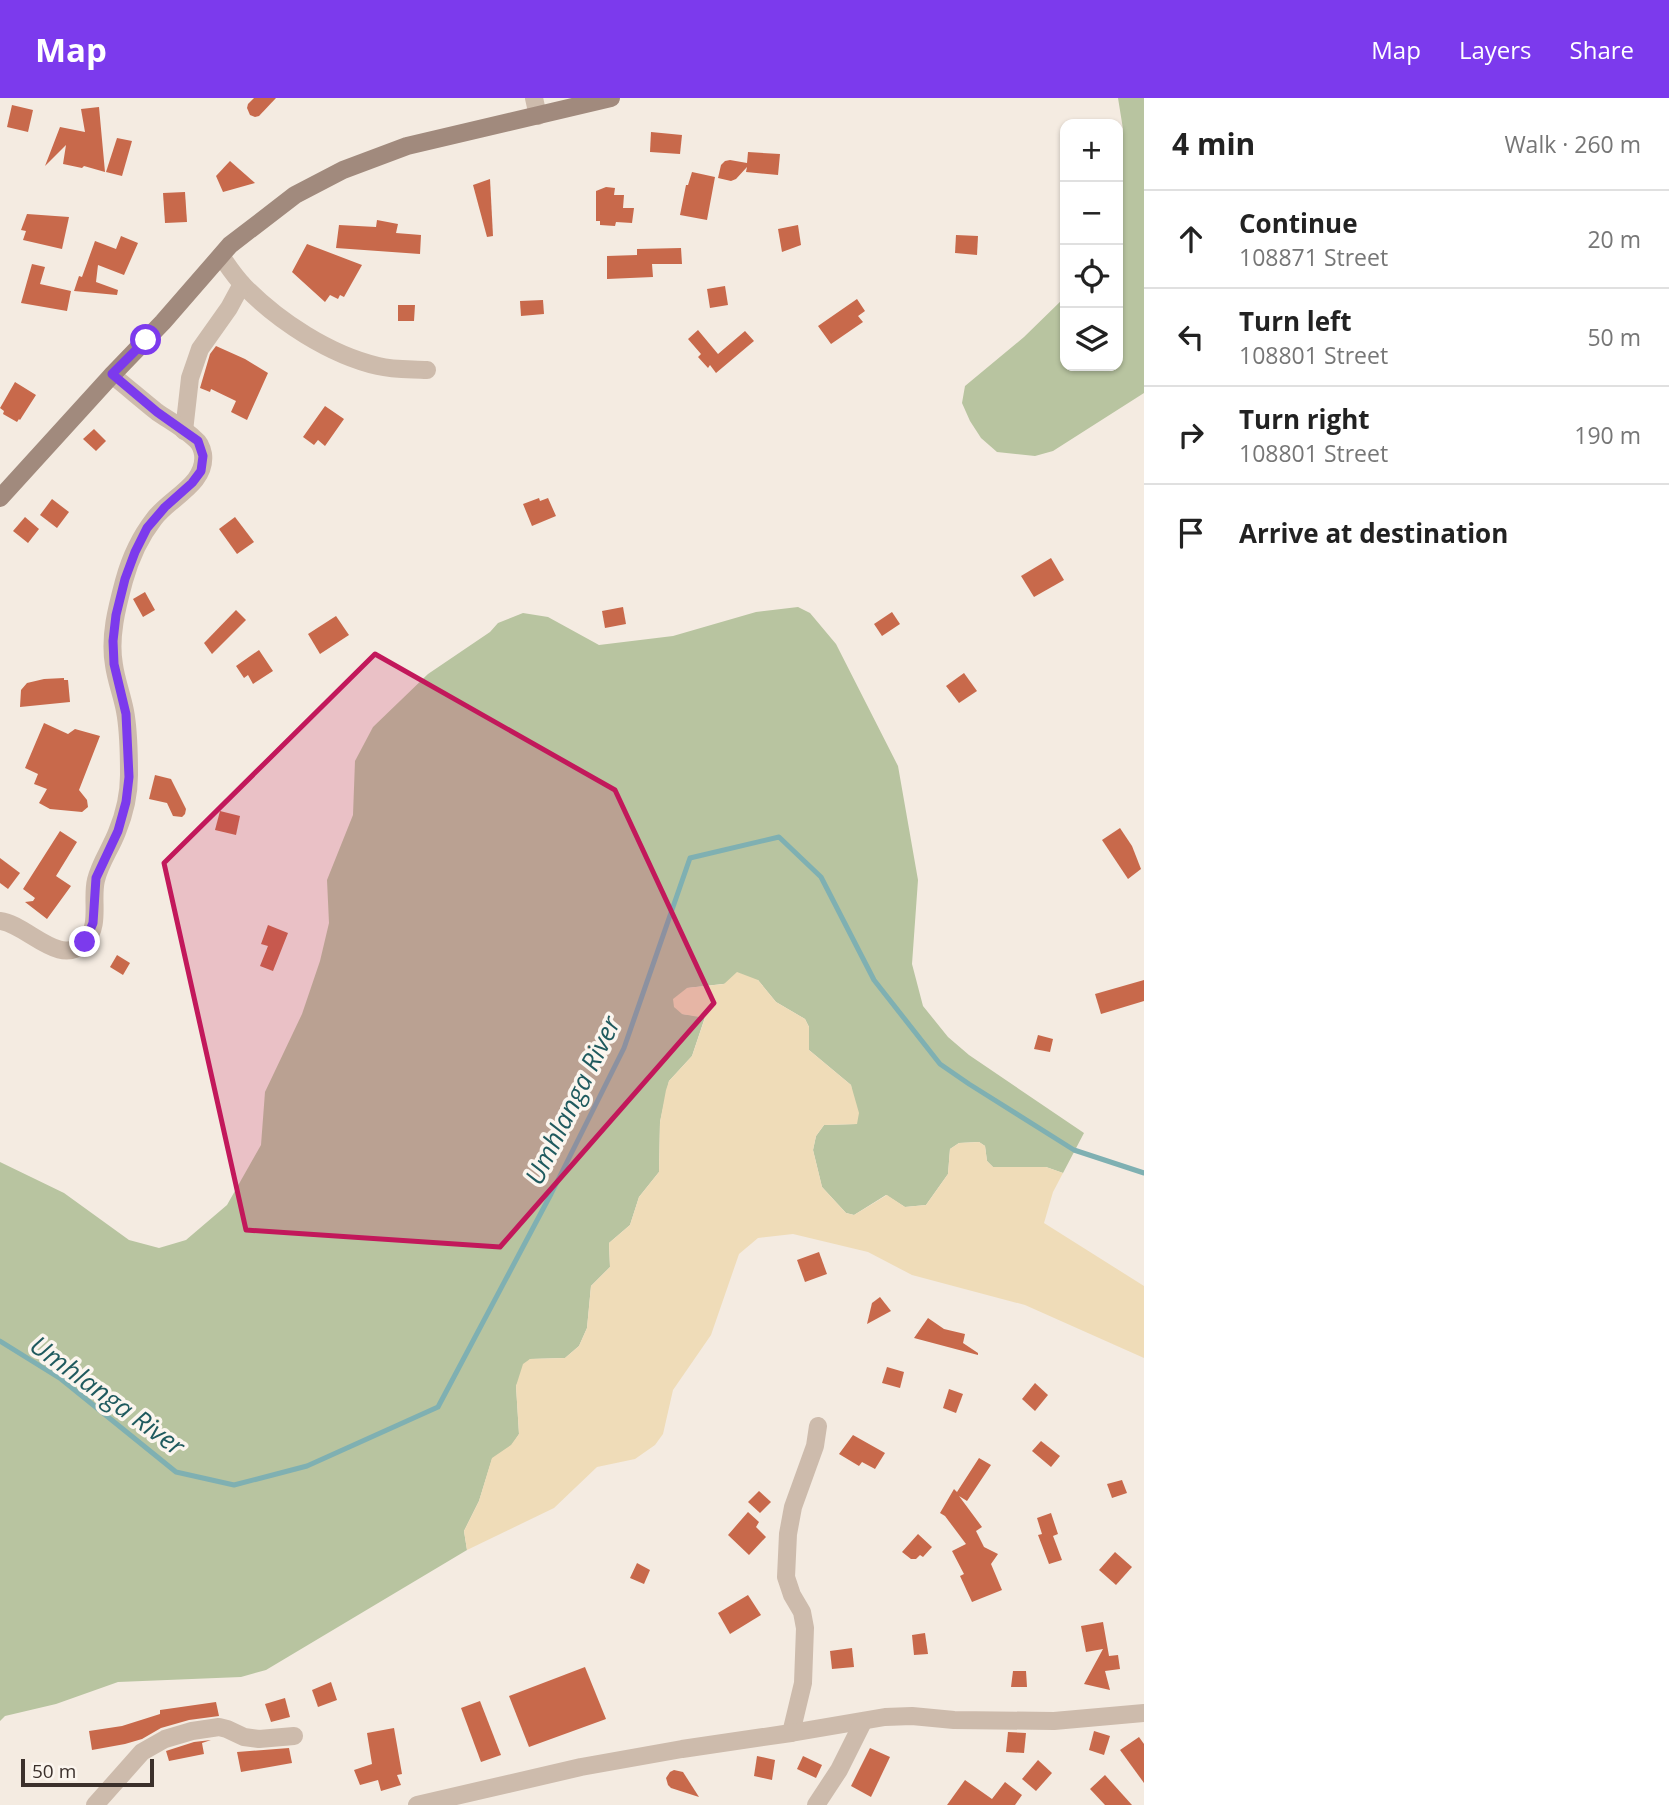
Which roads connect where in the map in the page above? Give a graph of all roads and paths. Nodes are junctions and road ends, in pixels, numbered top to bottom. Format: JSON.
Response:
{"nodes":[{"id":1,"x":534,"y":98,"type":"edge"},
{"id":2,"x":611,"y":98,"type":"edge"},
{"id":3,"x":538,"y":116,"type":"junction"},
{"id":4,"x":221,"y":256,"type":"junction"},
{"id":5,"x":242,"y":284,"type":"junction"},
{"id":6,"x":427,"y":370,"type":"dead end"},
{"id":7,"x":112,"y":374,"type":"junction"},
{"id":8,"x":184,"y":431,"type":"junction"},
{"id":9,"x":0,"y":498,"type":"edge"},
{"id":10,"x":0,"y":920,"type":"edge"},
{"id":11,"x":818,"y":1426,"type":"dead end"},
{"id":12,"x":1144,"y":1713,"type":"edge"},
{"id":13,"x":863,"y":1722,"type":"junction"},
{"id":14,"x":791,"y":1734,"type":"junction"},
{"id":15,"x":294,"y":1736,"type":"dead end"},
{"id":16,"x":95,"y":1805,"type":"edge"},
{"id":17,"x":417,"y":1805,"type":"edge"},
{"id":18,"x":816,"y":1805,"type":"edge"}],
"edges":[{"from":1,"to":3,"type":"street"},
{"from":2,"to":3,"type":"street"},
{"from":3,"to":4,"type":"street"},
{"from":4,"to":5,"type":"street"},
{"from":4,"to":7,"type":"street"},
{"from":5,"to":6,"type":"street"},
{"from":5,"to":8,"type":"street"},
{"from":7,"to":8,"type":"street"},
{"from":7,"to":9,"type":"street"},
{"from":8,"to":10,"type":"street"},
{"from":11,"to":14,"type":"street"},
{"from":12,"to":13,"type":"street"},
{"from":13,"to":14,"type":"street"},
{"from":13,"to":18,"type":"street"},
{"from":14,"to":17,"type":"street"},
{"from":15,"to":16,"type":"street"}]}
